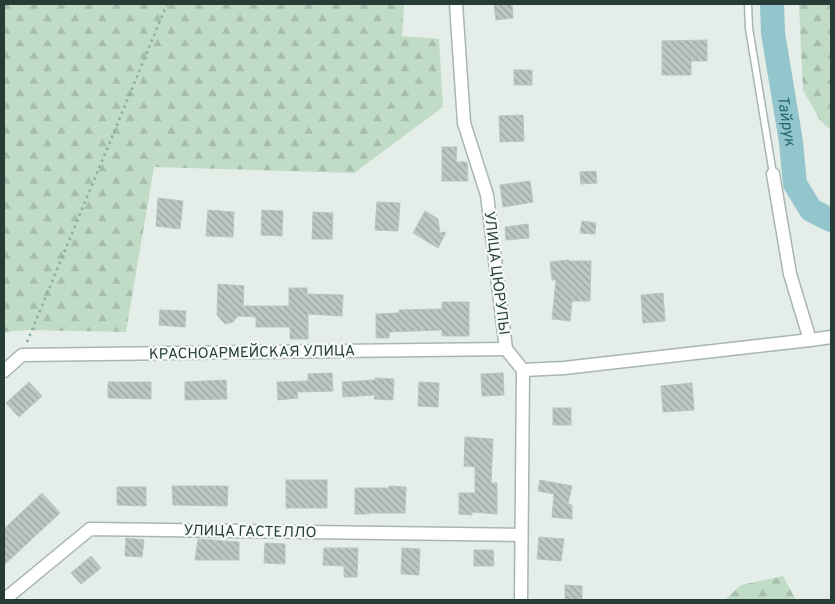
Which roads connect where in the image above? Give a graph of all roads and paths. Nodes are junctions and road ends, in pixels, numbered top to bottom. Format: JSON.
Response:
{"nodes":[{"id":1,"x":167,"y":4,"type":"edge"},
{"id":2,"x":456,"y":4,"type":"edge"},
{"id":3,"x":748,"y":4,"type":"edge"},
{"id":4,"x":773,"y":174,"type":"joint"},
{"id":5,"x":831,"y":337,"type":"edge"},
{"id":6,"x":810,"y":340,"type":"junction"},
{"id":7,"x":506,"y":349,"type":"junction"},
{"id":8,"x":22,"y":355,"type":"junction"},
{"id":9,"x":4,"y":370,"type":"edge"},
{"id":10,"x":524,"y":370,"type":"junction"},
{"id":11,"x":521,"y":536,"type":"junction"},
{"id":12,"x":4,"y":600,"type":"edge"},
{"id":13,"x":521,"y":600,"type":"edge"}],
"edges":[{"from":1,"to":8,"type":"path"},
{"from":2,"to":7,"type":"street","name":"УЛИЦА ЦЮРУПЫ"},
{"from":3,"to":4,"type":"lane"},
{"from":4,"to":6,"type":"street"},
{"from":5,"to":6,"type":"street"},
{"from":6,"to":10,"type":"street"},
{"from":7,"to":8,"type":"street","name":"КРАСНОАРМЕЙСКАЯ УЛИЦА"},
{"from":7,"to":10,"type":"street","name":"УЛИЦА ЦЮРУПЫ"},
{"from":8,"to":9,"type":"street"},
{"from":10,"to":11,"type":"street"},
{"from":11,"to":12,"type":"street","name":"УЛИЦА ГАСТЕЛЛО"},
{"from":11,"to":13,"type":"street"}]}
